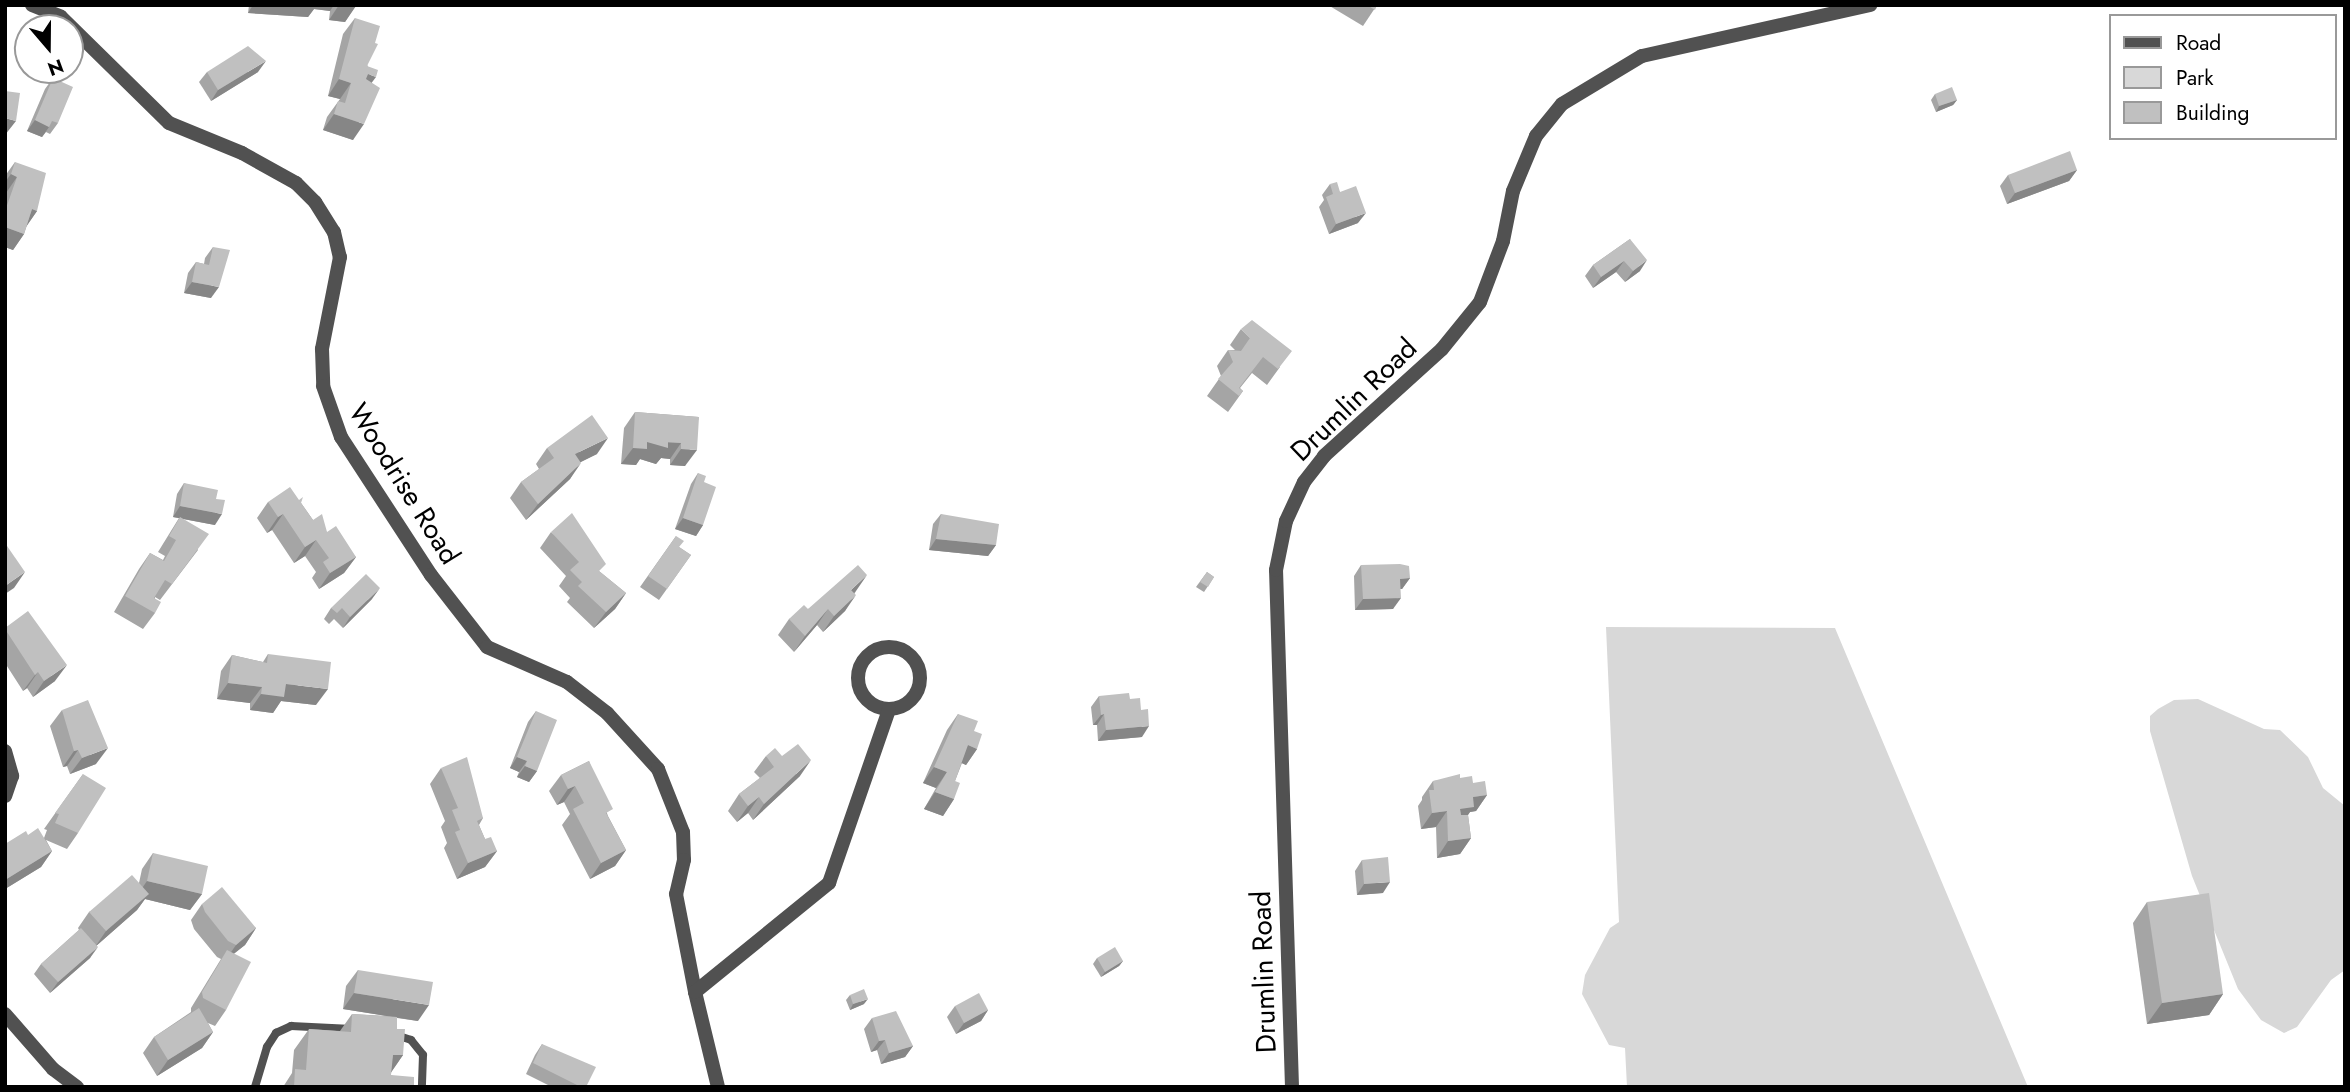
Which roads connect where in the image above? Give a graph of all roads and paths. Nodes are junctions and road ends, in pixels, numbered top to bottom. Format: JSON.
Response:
{"nodes":[{"id":1,"x":32,"y":5,"type":"edge"},
{"id":2,"x":1870,"y":5,"type":"edge"},
{"id":3,"x":889,"y":710,"type":"junction"},
{"id":4,"x":5,"y":751,"type":"edge"},
{"id":5,"x":5,"y":796,"type":"edge"},
{"id":6,"x":695,"y":992,"type":"junction"},
{"id":7,"x":5,"y":1014,"type":"edge"},
{"id":8,"x":362,"y":1030,"type":"edge"},
{"id":9,"x":388,"y":1034,"type":"edge"},
{"id":10,"x":77,"y":1087,"type":"edge"},
{"id":11,"x":255,"y":1087,"type":"edge"},
{"id":12,"x":422,"y":1087,"type":"edge"},
{"id":13,"x":718,"y":1087,"type":"edge"},
{"id":14,"x":1292,"y":1087,"type":"edge"}],
"edges":[{"from":1,"to":6,"type":"street","name":"Woodrise Road"},
{"from":2,"to":14,"type":"street","name":"Drumlin Road"},
{"from":3,"to":3,"type":"street"},
{"from":3,"to":6,"type":"street"},
{"from":4,"to":5,"type":"street"},
{"from":6,"to":13,"type":"street","name":"Woodrise Road"},
{"from":7,"to":10,"type":"street"},
{"from":8,"to":11,"type":"lane"},
{"from":9,"to":12,"type":"lane"}]}
